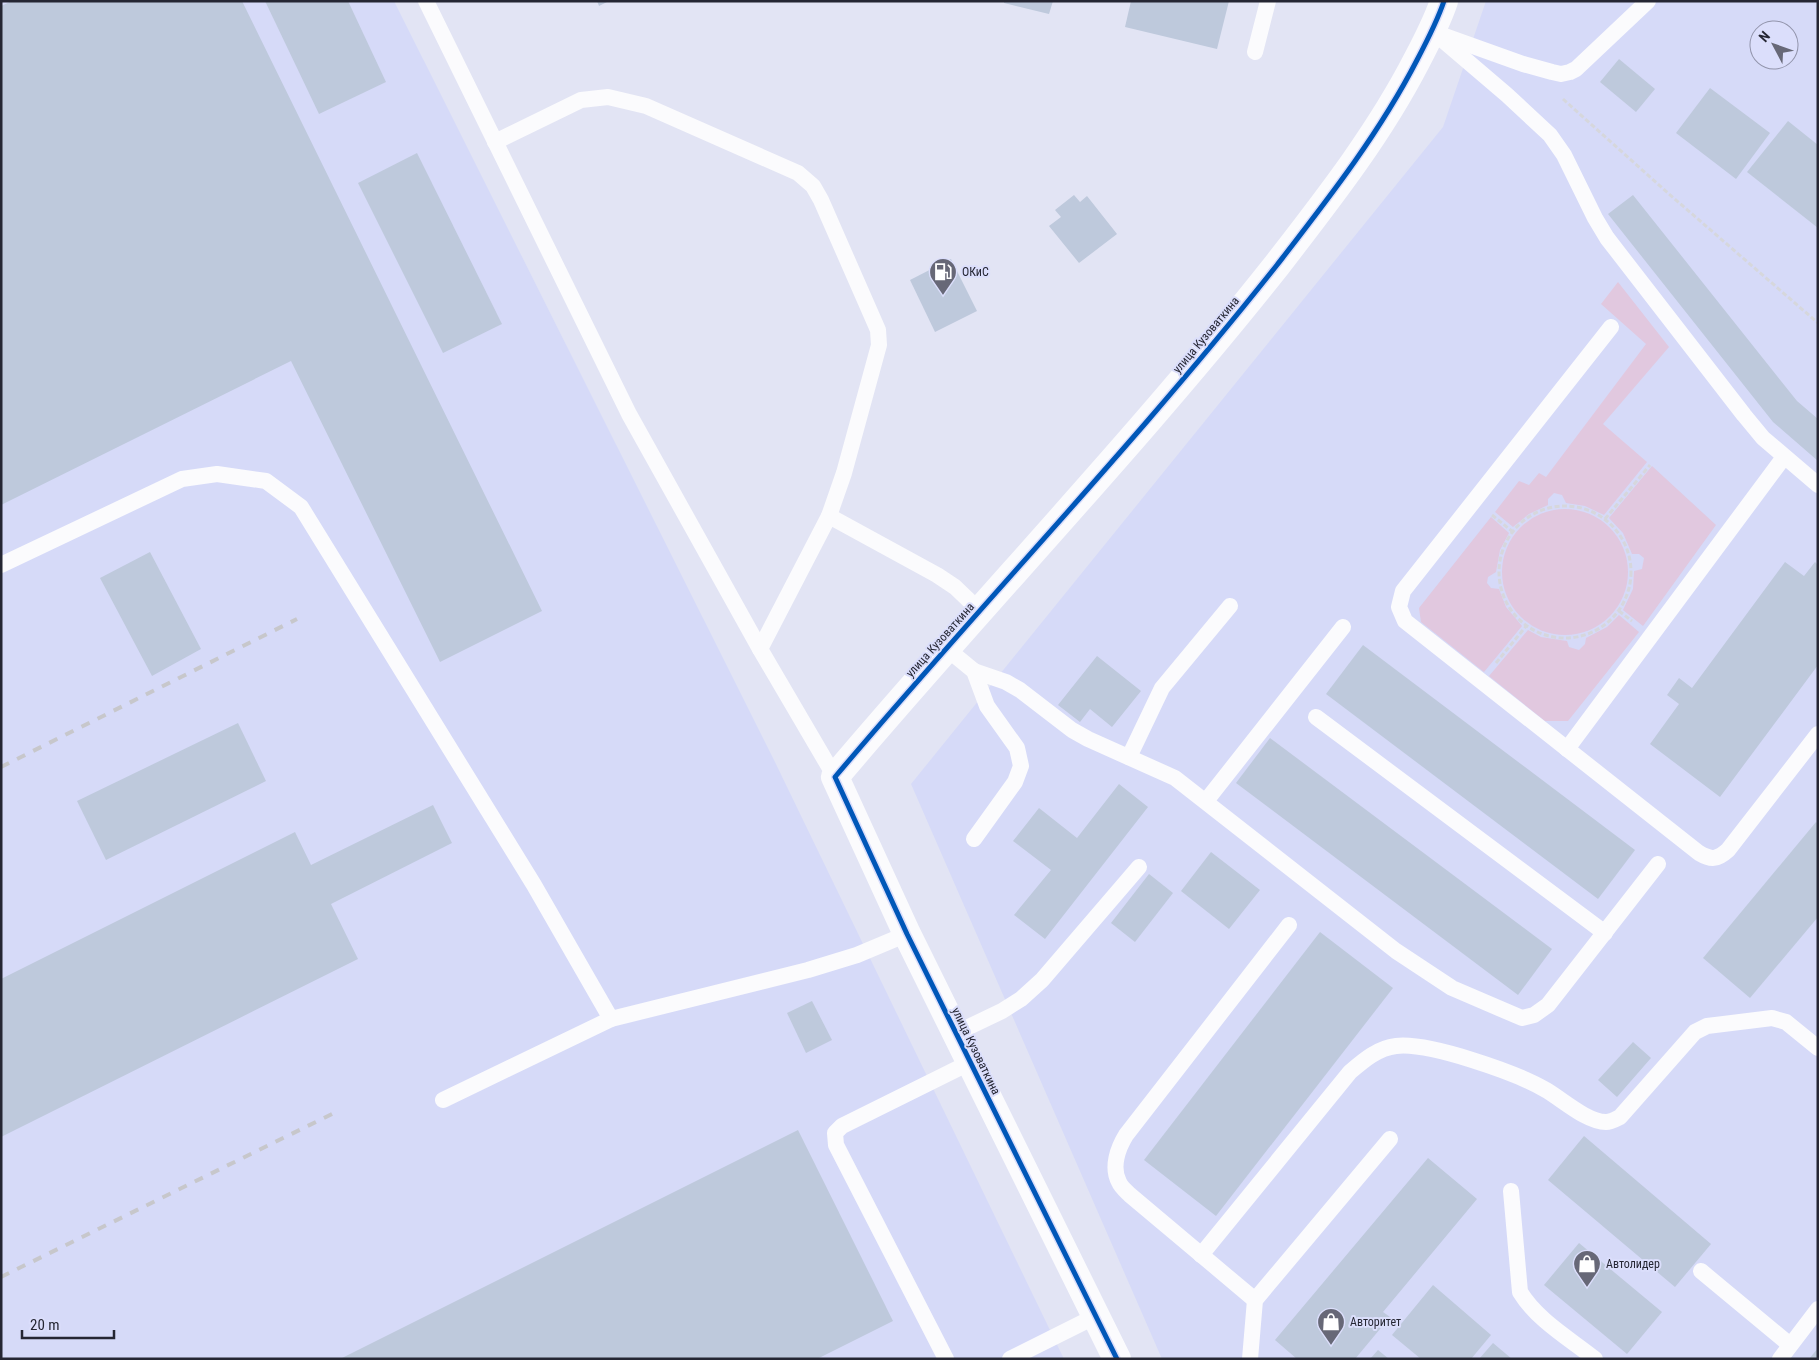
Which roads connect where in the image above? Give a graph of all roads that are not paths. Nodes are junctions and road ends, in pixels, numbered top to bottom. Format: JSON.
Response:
{"nodes":[{"id":1,"x":426,"y":1,"type":"edge"},
{"id":2,"x":1268,"y":1,"type":"edge"},
{"id":3,"x":1444,"y":1,"type":"edge"},
{"id":4,"x":1648,"y":1,"type":"edge"},
{"id":5,"x":1432,"y":31,"type":"junction"},
{"id":6,"x":1255,"y":52,"type":"dead end"},
{"id":7,"x":495,"y":142,"type":"junction"},
{"id":8,"x":1610,"y":327,"type":"dead end"},
{"id":9,"x":1784,"y":457,"type":"junction"},
{"id":10,"x":1818,"y":485,"type":"edge"},
{"id":11,"x":829,"y":516,"type":"junction"},
{"id":12,"x":1,"y":565,"type":"edge"},
{"id":13,"x":1230,"y":606,"type":"dead end"},
{"id":14,"x":980,"y":611,"type":"junction"},
{"id":15,"x":1343,"y":627,"type":"dead end"},
{"id":16,"x":946,"y":648,"type":"junction"},
{"id":17,"x":760,"y":649,"type":"junction"},
{"id":18,"x":974,"y":671,"type":"junction"},
{"id":19,"x":1316,"y":717,"type":"dead end"},
{"id":20,"x":1818,"y":734,"type":"edge"},
{"id":21,"x":1567,"y":749,"type":"junction"},
{"id":22,"x":1129,"y":757,"type":"junction"},
{"id":23,"x":835,"y":777,"type":"junction"},
{"id":24,"x":1206,"y":801,"type":"junction"},
{"id":25,"x":974,"y":839,"type":"dead end"},
{"id":26,"x":1658,"y":864,"type":"dead end"},
{"id":27,"x":1139,"y":867,"type":"dead end"},
{"id":28,"x":1289,"y":925,"type":"dead end"},
{"id":29,"x":1605,"y":933,"type":"junction"},
{"id":30,"x":907,"y":934,"type":"junction"},
{"id":31,"x":611,"y":1019,"type":"junction"},
{"id":32,"x":956,"y":1033,"type":"junction"},
{"id":33,"x":1818,"y":1048,"type":"edge"},
{"id":34,"x":971,"y":1062,"type":"junction"},
{"id":35,"x":443,"y":1100,"type":"dead end"},
{"id":36,"x":1390,"y":1138,"type":"dead end"},
{"id":37,"x":1511,"y":1191,"type":"dead end"},
{"id":38,"x":1200,"y":1254,"type":"junction"},
{"id":39,"x":1701,"y":1271,"type":"dead end"},
{"id":40,"x":1255,"y":1300,"type":"junction"},
{"id":41,"x":1818,"y":1309,"type":"edge"},
{"id":42,"x":1096,"y":1316,"type":"junction"},
{"id":43,"x":1790,"y":1345,"type":"junction"},
{"id":44,"x":946,"y":1359,"type":"edge"},
{"id":45,"x":1010,"y":1359,"type":"edge"},
{"id":46,"x":1117,"y":1359,"type":"edge"},
{"id":47,"x":1250,"y":1359,"type":"edge"},
{"id":48,"x":1595,"y":1359,"type":"edge"},
{"id":49,"x":1780,"y":1359,"type":"edge"}],
"edges":[{"from":1,"to":7,"type":"lane"},
{"from":2,"to":6,"type":"lane"},
{"from":3,"to":5,"type":"street","name":"улица Кузоваткина"},
{"from":4,"to":5,"type":"lane"},
{"from":5,"to":9,"type":"lane"},
{"from":5,"to":14,"type":"street","name":"улица Кузоваткина"},
{"from":7,"to":11,"type":"lane"},
{"from":7,"to":17,"type":"lane"},
{"from":8,"to":21,"type":"lane"},
{"from":9,"to":10,"type":"lane"},
{"from":9,"to":21,"type":"lane"},
{"from":11,"to":14,"type":"lane"},
{"from":11,"to":17,"type":"lane"},
{"from":12,"to":31,"type":"lane"},
{"from":13,"to":22,"type":"lane"},
{"from":14,"to":16,"type":"street","name":"улица Кузоваткина"},
{"from":15,"to":24,"type":"lane"},
{"from":16,"to":18,"type":"lane"},
{"from":16,"to":23,"type":"street","name":"улица Кузоваткина"},
{"from":17,"to":23,"type":"lane"},
{"from":18,"to":22,"type":"lane"},
{"from":18,"to":25,"type":"lane"},
{"from":19,"to":29,"type":"lane"},
{"from":20,"to":21,"type":"lane"},
{"from":22,"to":24,"type":"lane"},
{"from":23,"to":30,"type":"street","name":"улица Кузоваткина"},
{"from":24,"to":29,"type":"lane"},
{"from":26,"to":29,"type":"lane"},
{"from":27,"to":32,"type":"lane"},
{"from":28,"to":38,"type":"lane"},
{"from":30,"to":31,"type":"lane"},
{"from":30,"to":32,"type":"street","name":"улица Кузоваткина"},
{"from":31,"to":35,"type":"lane"},
{"from":32,"to":34,"type":"street","name":"улица Кузоваткина"},
{"from":33,"to":38,"type":"lane"},
{"from":34,"to":42,"type":"street","name":"улица Кузоваткина"},
{"from":34,"to":44,"type":"lane"},
{"from":36,"to":40,"type":"lane"},
{"from":37,"to":48,"type":"lane"},
{"from":38,"to":40,"type":"lane"},
{"from":39,"to":43,"type":"lane"},
{"from":40,"to":47,"type":"lane"},
{"from":41,"to":43,"type":"lane"},
{"from":42,"to":45,"type":"lane"},
{"from":42,"to":46,"type":"street","name":"улица Кузоваткина"},
{"from":43,"to":49,"type":"lane"}]}
